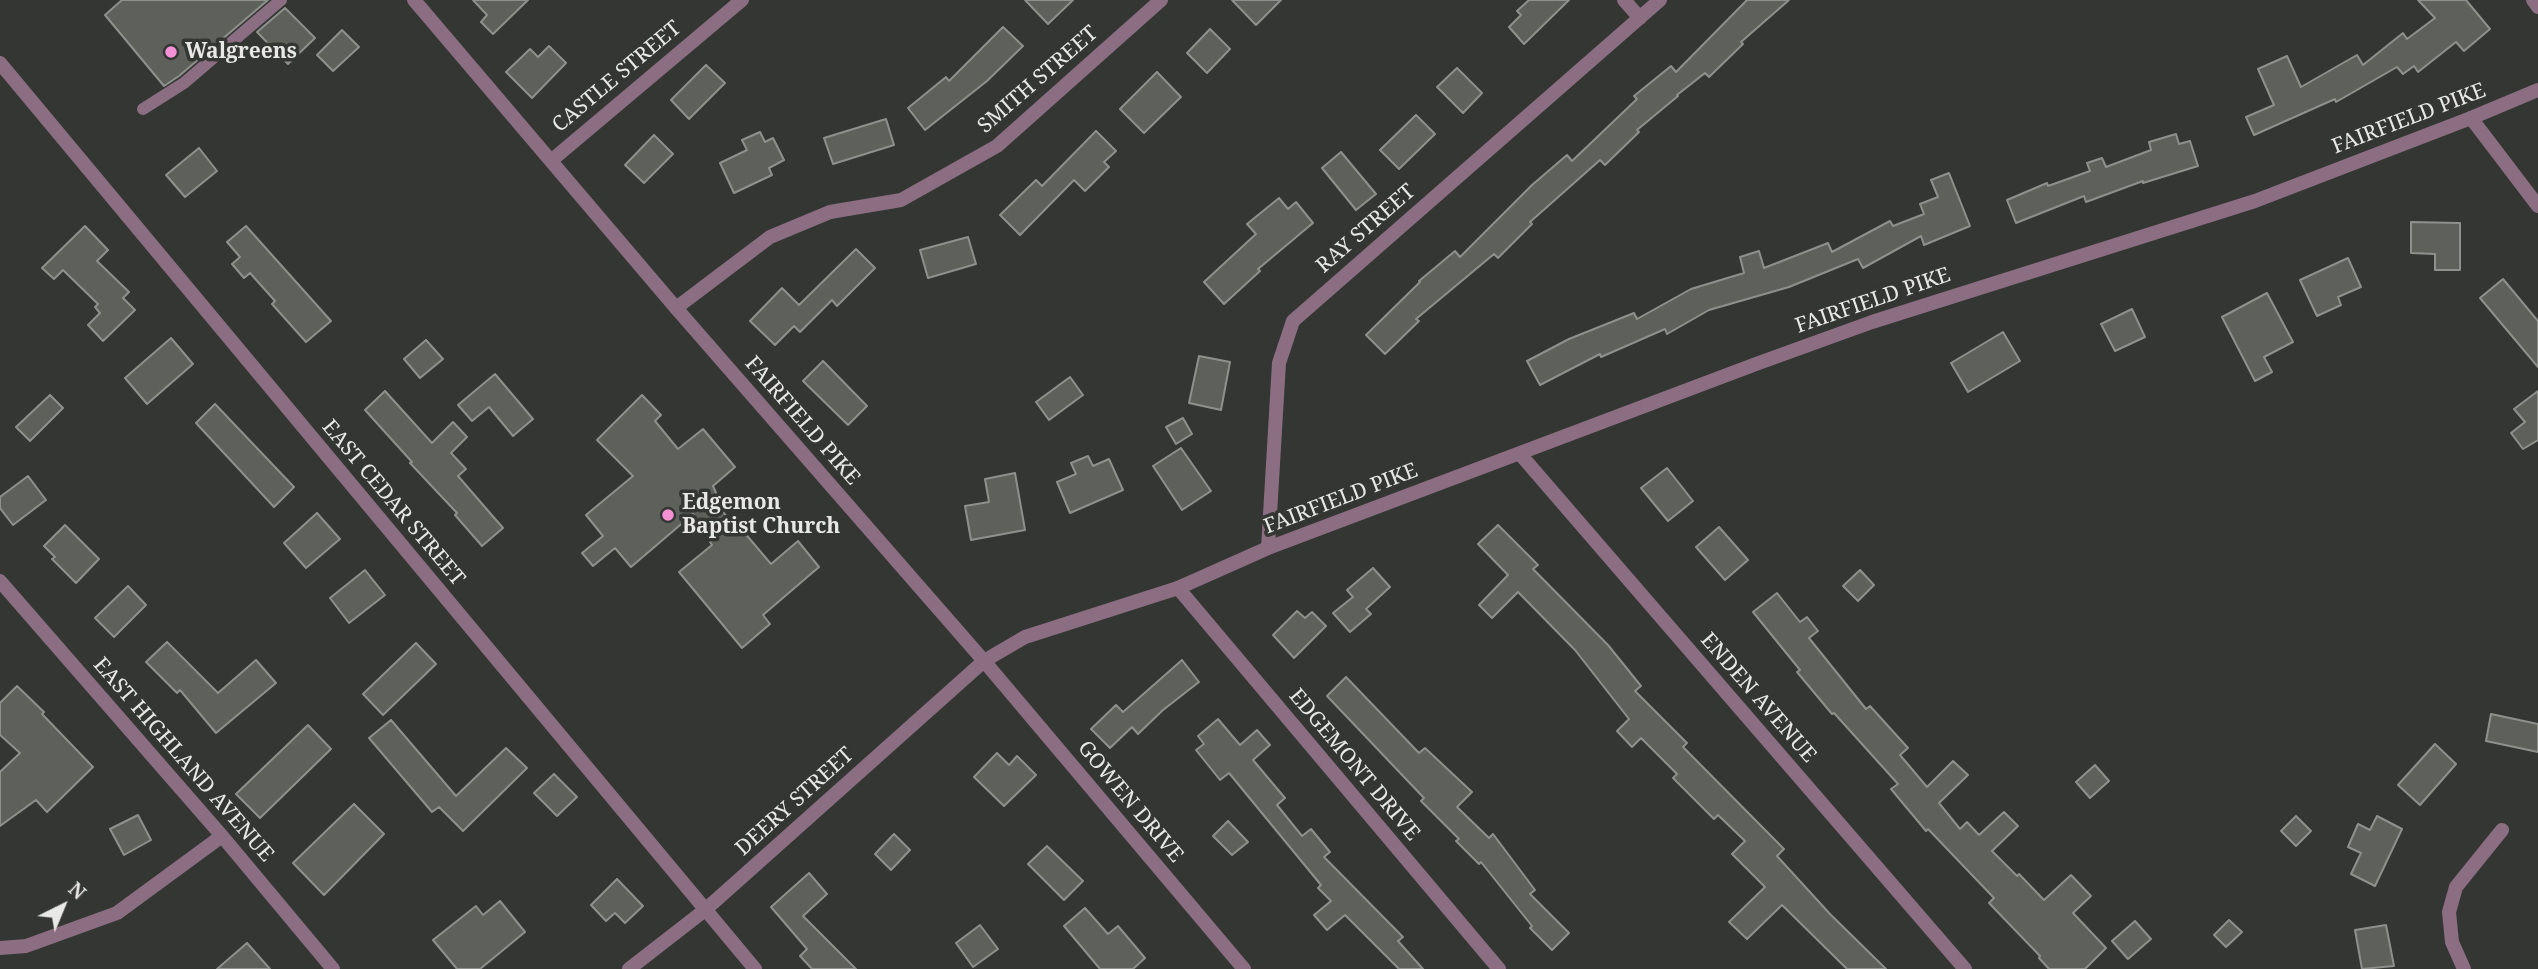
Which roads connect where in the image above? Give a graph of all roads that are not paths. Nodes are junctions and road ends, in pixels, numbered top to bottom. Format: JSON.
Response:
{"nodes":[{"id":1,"x":281,"y":0,"type":"edge"},
{"id":2,"x":414,"y":0,"type":"edge"},
{"id":3,"x":742,"y":0,"type":"edge"},
{"id":4,"x":1161,"y":0,"type":"edge"},
{"id":5,"x":1624,"y":0,"type":"edge"},
{"id":6,"x":1660,"y":0,"type":"edge"},
{"id":7,"x":2533,"y":0,"type":"edge"},
{"id":8,"x":2538,"y":7,"type":"edge"},
{"id":9,"x":1640,"y":18,"type":"junction"},
{"id":10,"x":0,"y":63,"type":"edge"},
{"id":11,"x":2538,"y":90,"type":"edge"},
{"id":12,"x":144,"y":109,"type":"dead end"},
{"id":13,"x":2471,"y":118,"type":"junction"},
{"id":14,"x":552,"y":160,"type":"junction"},
{"id":15,"x":2538,"y":206,"type":"edge"},
{"id":16,"x":676,"y":307,"type":"junction"},
{"id":17,"x":1520,"y":454,"type":"junction"},
{"id":18,"x":1268,"y":548,"type":"junction"},
{"id":19,"x":0,"y":581,"type":"edge"},
{"id":20,"x":1178,"y":588,"type":"junction"},
{"id":21,"x":984,"y":661,"type":"junction"},
{"id":22,"x":2502,"y":830,"type":"dead end"},
{"id":23,"x":222,"y":836,"type":"junction"},
{"id":24,"x":705,"y":910,"type":"junction"},
{"id":25,"x":0,"y":948,"type":"edge"},
{"id":26,"x":333,"y":969,"type":"edge"},
{"id":27,"x":629,"y":969,"type":"edge"},
{"id":28,"x":755,"y":969,"type":"edge"},
{"id":29,"x":1244,"y":969,"type":"edge"},
{"id":30,"x":1499,"y":969,"type":"edge"},
{"id":31,"x":1965,"y":969,"type":"edge"},
{"id":32,"x":2464,"y":969,"type":"edge"}],
"edges":[{"from":1,"to":12,"type":"lane"},
{"from":2,"to":14,"type":"street","name":"FAIRFIELD PIKE"},
{"from":3,"to":14,"type":"street","name":"CASTLE STREET"},
{"from":4,"to":16,"type":"street","name":"SMITH STREET"},
{"from":5,"to":9,"type":"street"},
{"from":6,"to":9,"type":"street","name":"RAY STREET"},
{"from":7,"to":8,"type":"street"},
{"from":9,"to":18,"type":"street","name":"RAY STREET"},
{"from":10,"to":24,"type":"street","name":"EAST CEDAR STREET"},
{"from":11,"to":13,"type":"street","name":"FAIRFIELD PIKE"},
{"from":13,"to":15,"type":"street"},
{"from":13,"to":17,"type":"street","name":"FAIRFIELD PIKE"},
{"from":14,"to":16,"type":"street","name":"FAIRFIELD PIKE"},
{"from":16,"to":21,"type":"street","name":"FAIRFIELD PIKE"},
{"from":17,"to":18,"type":"street","name":"FAIRFIELD PIKE"},
{"from":17,"to":31,"type":"street","name":"ENDEN AVENUE"},
{"from":18,"to":20,"type":"street","name":"FAIRFIELD PIKE"},
{"from":19,"to":23,"type":"street","name":"EAST HIGHLAND AVENUE"},
{"from":20,"to":21,"type":"street","name":"FAIRFIELD PIKE"},
{"from":20,"to":30,"type":"street","name":"EDGEMONT DRIVE"},
{"from":21,"to":24,"type":"street","name":"DEERY STREET"},
{"from":21,"to":29,"type":"street","name":"GOWEN DRIVE"},
{"from":22,"to":32,"type":"street"},
{"from":23,"to":25,"type":"street"},
{"from":23,"to":26,"type":"street","name":"EAST HIGHLAND AVENUE"},
{"from":24,"to":27,"type":"street","name":"DEERY STREET"},
{"from":24,"to":28,"type":"street","name":"EAST CEDAR STREET"}]}
